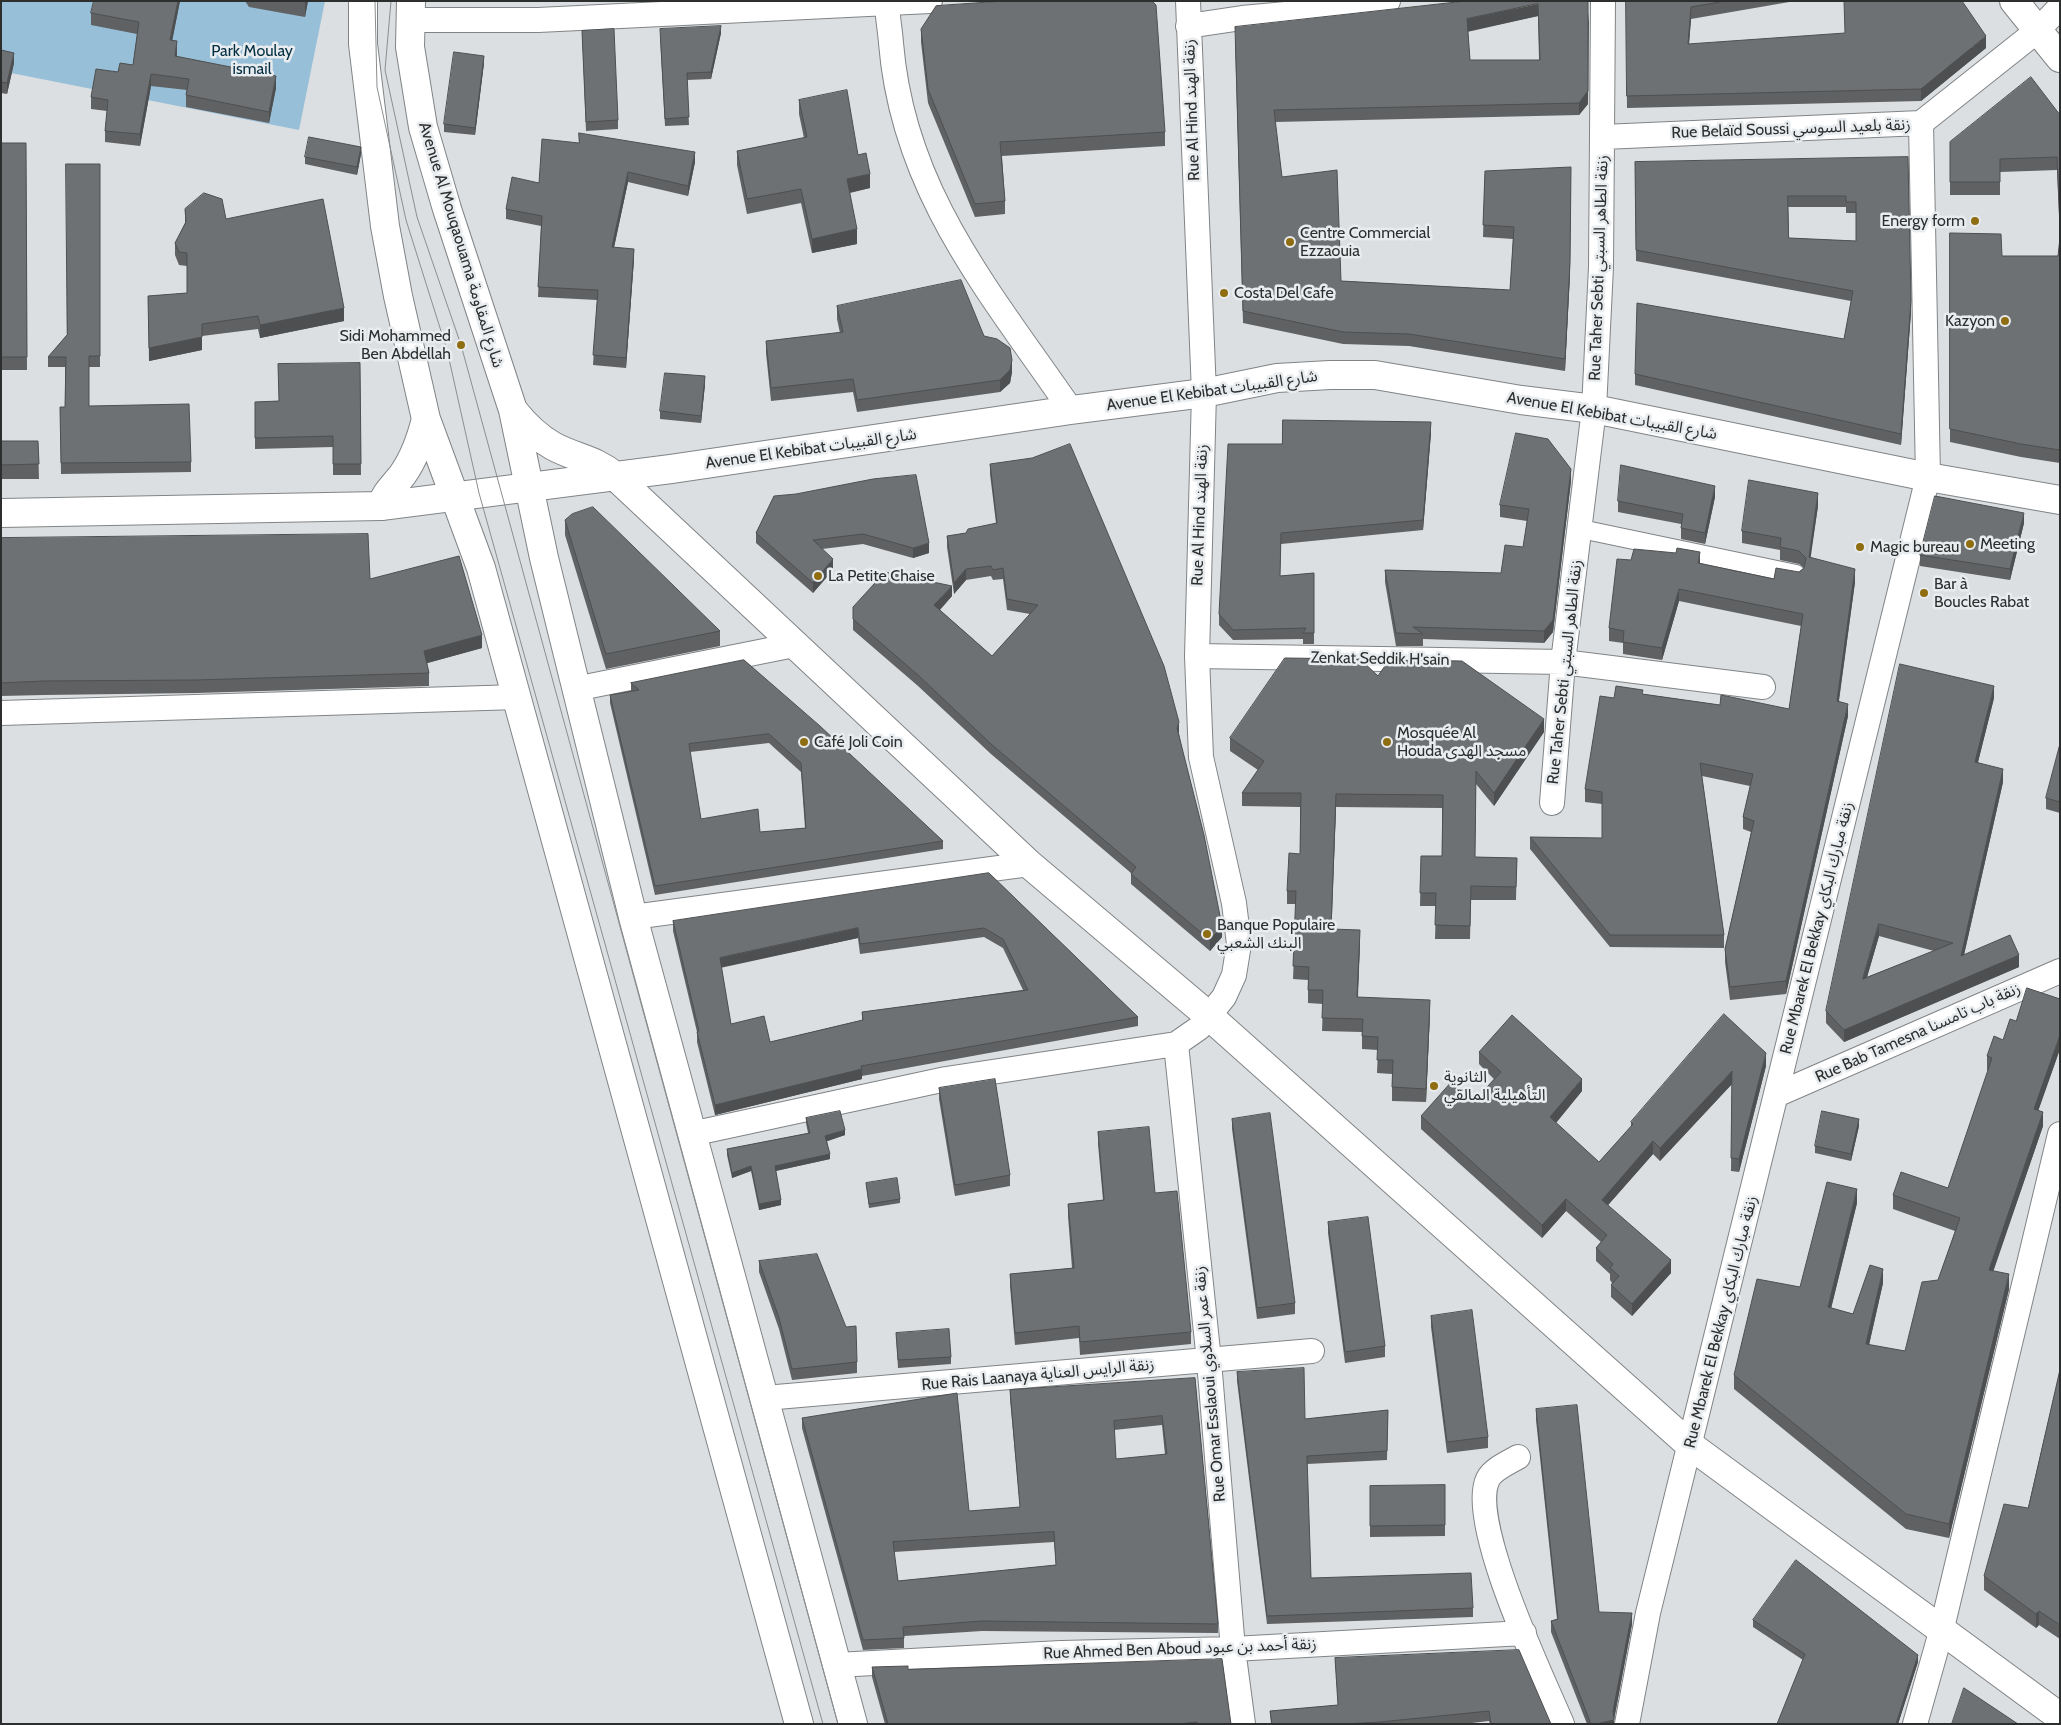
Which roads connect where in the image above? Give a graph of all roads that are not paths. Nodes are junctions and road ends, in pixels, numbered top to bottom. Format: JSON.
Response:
{"nodes":[{"id":1,"x":363,"y":1,"type":"edge"},
{"id":2,"x":930,"y":1,"type":"edge"},
{"id":3,"x":1188,"y":1,"type":"edge"},
{"id":4,"x":1388,"y":1,"type":"edge"},
{"id":5,"x":1603,"y":1,"type":"edge"},
{"id":6,"x":2014,"y":1,"type":"edge"},
{"id":7,"x":887,"y":3,"type":"edge"},
{"id":8,"x":2060,"y":6,"type":"edge"},
{"id":9,"x":410,"y":10,"type":"edge"},
{"id":10,"x":1188,"y":26,"type":"junction"},
{"id":11,"x":2037,"y":31,"type":"junction"},
{"id":12,"x":2060,"y":58,"type":"edge"},
{"id":13,"x":1921,"y":124,"type":"junction"},
{"id":14,"x":1603,"y":138,"type":"junction"},
{"id":15,"x":1204,"y":393,"type":"junction"},
{"id":16,"x":513,"y":410,"type":"junction"},
{"id":17,"x":1071,"y":410,"type":"junction"},
{"id":18,"x":1594,"y":410,"type":"junction"},
{"id":19,"x":426,"y":420,"type":"junction"},
{"id":20,"x":615,"y":476,"type":"junction"},
{"id":21,"x":1928,"y":477,"type":"junction"},
{"id":22,"x":529,"y":487,"type":"junction"},
{"id":23,"x":467,"y":494,"type":"junction"},
{"id":24,"x":2060,"y":500,"type":"edge"},
{"id":25,"x":381,"y":506,"type":"junction"},
{"id":26,"x":1,"y":513,"type":"edge"},
{"id":27,"x":1580,"y":530,"type":"junction"},
{"id":28,"x":1796,"y":574,"type":"edge"},
{"id":29,"x":794,"y":646,"type":"junction"},
{"id":30,"x":1197,"y":656,"type":"junction"},
{"id":31,"x":1563,"y":662,"type":"junction"},
{"id":32,"x":1763,"y":687,"type":"dead end"},
{"id":33,"x":576,"y":689,"type":"junction"},
{"id":34,"x":518,"y":697,"type":"junction"},
{"id":35,"x":1,"y":713,"type":"edge"},
{"id":36,"x":1552,"y":803,"type":"dead end"},
{"id":37,"x":1029,"y":864,"type":"junction"},
{"id":38,"x":633,"y":917,"type":"junction"},
{"id":39,"x":2060,"y":971,"type":"edge"},
{"id":40,"x":1210,"y":1017,"type":"junction"},
{"id":41,"x":1176,"y":1044,"type":"junction"},
{"id":42,"x":1776,"y":1095,"type":"junction"},
{"id":43,"x":691,"y":1134,"type":"junction"},
{"id":44,"x":2060,"y":1134,"type":"edge"},
{"id":45,"x":1312,"y":1351,"type":"dead end"},
{"id":46,"x":1209,"y":1361,"type":"junction"},
{"id":47,"x":765,"y":1398,"type":"junction"},
{"id":48,"x":1690,"y":1446,"type":"junction"},
{"id":49,"x":1518,"y":1457,"type":"dead end"},
{"id":50,"x":1941,"y":1632,"type":"junction"},
{"id":51,"x":1524,"y":1633,"type":"junction"},
{"id":52,"x":1233,"y":1648,"type":"junction"},
{"id":53,"x":836,"y":1665,"type":"junction"},
{"id":54,"x":2060,"y":1717,"type":"edge"},
{"id":55,"x":798,"y":1724,"type":"edge"},
{"id":56,"x":853,"y":1724,"type":"edge"},
{"id":57,"x":1243,"y":1724,"type":"edge"},
{"id":58,"x":1562,"y":1724,"type":"edge"},
{"id":59,"x":1627,"y":1724,"type":"edge"},
{"id":60,"x":1916,"y":1724,"type":"edge"}],
"edges":[{"from":1,"to":19,"type":"street"},
{"from":2,"to":7,"type":"street"},
{"from":3,"to":10,"type":"street","name":"Rue Al Hind زنقة الهند"},
{"from":4,"to":10,"type":"street"},
{"from":5,"to":14,"type":"street","name":"Rue Taher Sebti زنقة الطاهر السبتي"},
{"from":6,"to":11,"type":"street"},
{"from":7,"to":9,"type":"street"},
{"from":7,"to":17,"type":"street"},
{"from":8,"to":11,"type":"street","name":"Rue Belaïd Soussi زنقة بلعيد السوسي"},
{"from":9,"to":16,"type":"street","name":"Avenue Al Mouqaouama شارع المقاومة"},
{"from":10,"to":15,"type":"street","name":"Rue Al Hind زنقة الهند"},
{"from":11,"to":12,"type":"street"},
{"from":11,"to":13,"type":"street","name":"Rue Belaïd Soussi زنقة بلعيد السوسي"},
{"from":13,"to":14,"type":"street","name":"Rue Belaïd Soussi زنقة بلعيد السوسي"},
{"from":13,"to":21,"type":"street","name":"Rue Mbarek El Bekkay زنقة مبارك البكاي"},
{"from":14,"to":18,"type":"street","name":"Rue Taher Sebti زنقة الطاهر السبتي"},
{"from":15,"to":17,"type":"street","name":"Avenue El Kebibat شارع القبيبات"},
{"from":15,"to":18,"type":"street","name":"Avenue El Kebibat شارع القبيبات"},
{"from":15,"to":30,"type":"street","name":"Rue Al Hind زنقة الهند"},
{"from":16,"to":20,"type":"street"},
{"from":16,"to":22,"type":"street","name":"Avenue Al Mouqaouama شارع المقاومة"},
{"from":17,"to":20,"type":"street","name":"Avenue El Kebibat شارع القبيبات"},
{"from":18,"to":21,"type":"street","name":"Avenue El Kebibat شارع القبيبات"},
{"from":18,"to":27,"type":"street","name":"Rue Taher Sebti زنقة الطاهر السبتي"},
{"from":19,"to":23,"type":"street"},
{"from":19,"to":25,"type":"street"},
{"from":20,"to":22,"type":"street","name":"Avenue El Kebibat شارع القبيبات"},
{"from":20,"to":29,"type":"street"},
{"from":21,"to":24,"type":"street","name":"Avenue El Kebibat شارع القبيبات"},
{"from":21,"to":42,"type":"street","name":"Rue Mbarek El Bekkay زنقة مبارك البكاي"},
{"from":22,"to":23,"type":"street","name":"Avenue El Kebibat شارع القبيبات"},
{"from":22,"to":33,"type":"street","name":"Avenue Al Mouqaouama شارع المقاومة"},
{"from":23,"to":25,"type":"street","name":"Avenue El Kebibat شارع القبيبات"},
{"from":23,"to":34,"type":"street"},
{"from":25,"to":26,"type":"street","name":"Avenue El Kebibat شارع القبيبات"},
{"from":27,"to":28,"type":"street"},
{"from":27,"to":31,"type":"street","name":"Rue Taher Sebti زنقة الطاهر السبتي"},
{"from":29,"to":33,"type":"street"},
{"from":29,"to":37,"type":"street"},
{"from":30,"to":31,"type":"street","name":"Zenkat Seddik H'sain"},
{"from":30,"to":40,"type":"street","name":"Rue Al Hind زنقة الهند"},
{"from":31,"to":32,"type":"street","name":"Zenkat Seddik H'sain"},
{"from":31,"to":36,"type":"street","name":"Rue Taher Sebti زنقة الطاهر السبتي"},
{"from":33,"to":38,"type":"street","name":"Avenue Al Mouqaouama شارع المقاومة"},
{"from":34,"to":35,"type":"street"},
{"from":34,"to":55,"type":"street"},
{"from":37,"to":38,"type":"street"},
{"from":37,"to":40,"type":"street"},
{"from":38,"to":43,"type":"street","name":"Avenue Al Mouqaouama شارع المقاومة"},
{"from":39,"to":42,"type":"street","name":"Rue Bab Tamesna زنقة باب تامسنا"},
{"from":40,"to":41,"type":"street","name":"Rue Al Hind زنقة الهند"},
{"from":40,"to":48,"type":"street"},
{"from":41,"to":43,"type":"street"},
{"from":41,"to":46,"type":"street","name":"Rue Omar Esslaoui زنقة عمر السلاوي"},
{"from":42,"to":48,"type":"street","name":"Rue Mbarek El Bekkay زنقة مبارك البكاي"},
{"from":43,"to":47,"type":"street","name":"Avenue Al Mouqaouama شارع المقاومة"},
{"from":44,"to":50,"type":"street"},
{"from":45,"to":46,"type":"street","name":"Rue Rais Laanaya زنقة الرايس العناية"},
{"from":46,"to":47,"type":"street","name":"Rue Rais Laanaya زنقة الرايس العناية"},
{"from":46,"to":52,"type":"street","name":"Rue Omar Esslaoui زنقة عمر السلاوي"},
{"from":47,"to":53,"type":"street","name":"Avenue Al Mouqaouama شارع المقاومة"},
{"from":48,"to":50,"type":"street"},
{"from":48,"to":59,"type":"street","name":"Rue Mbarek El Bekkay زنقة مبارك البكاي"},
{"from":49,"to":51,"type":"street"},
{"from":50,"to":54,"type":"street"},
{"from":50,"to":60,"type":"street"},
{"from":51,"to":52,"type":"street","name":"Rue Ahmed Ben Aboud زنقة أحمد بن عبود"},
{"from":51,"to":58,"type":"street"},
{"from":52,"to":53,"type":"street","name":"Rue Ahmed Ben Aboud زنقة أحمد بن عبود"},
{"from":52,"to":57,"type":"street","name":"Rue Omar Esslaoui زنقة عمر السلاوي"},
{"from":53,"to":56,"type":"street","name":"Avenue Al Mouqaouama شارع المقاومة"}]}
